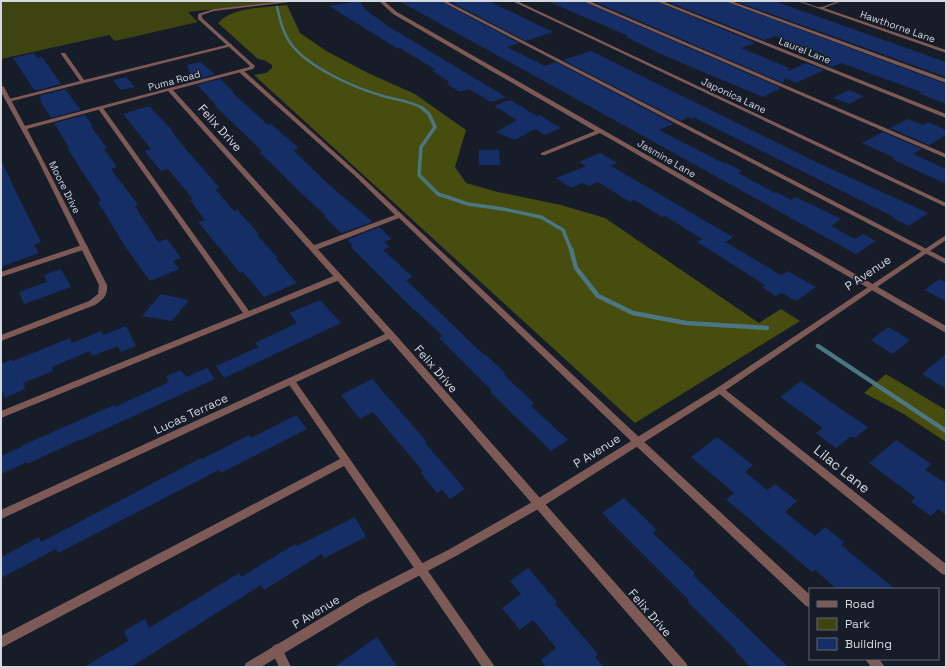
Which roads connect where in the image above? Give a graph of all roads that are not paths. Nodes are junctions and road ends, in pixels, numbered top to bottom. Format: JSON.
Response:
{"nodes":[{"id":1,"x":297,"y":1,"type":"edge"},
{"id":2,"x":381,"y":1,"type":"edge"},
{"id":3,"x":443,"y":1,"type":"edge"},
{"id":4,"x":514,"y":1,"type":"edge"},
{"id":5,"x":585,"y":1,"type":"edge"},
{"id":6,"x":658,"y":1,"type":"edge"},
{"id":7,"x":727,"y":1,"type":"edge"},
{"id":8,"x":799,"y":1,"type":"edge"},
{"id":9,"x":840,"y":1,"type":"edge"},
{"id":10,"x":820,"y":8,"type":"junction"},
{"id":11,"x":230,"y":45,"type":"junction"},
{"id":12,"x":946,"y":52,"type":"edge"},
{"id":13,"x":63,"y":54,"type":"dead end"},
{"id":14,"x":242,"y":72,"type":"junction"},
{"id":15,"x":946,"y":81,"type":"edge"},
{"id":16,"x":83,"y":82,"type":"junction"},
{"id":17,"x":1,"y":87,"type":"edge"},
{"id":18,"x":170,"y":90,"type":"junction"},
{"id":19,"x":8,"y":100,"type":"junction"},
{"id":20,"x":101,"y":109,"type":"junction"},
{"id":21,"x":946,"y":116,"type":"edge"},
{"id":22,"x":24,"y":128,"type":"junction"},
{"id":23,"x":600,"y":131,"type":"junction"},
{"id":24,"x":543,"y":154,"type":"dead end"},
{"id":25,"x":946,"y":156,"type":"edge"},
{"id":26,"x":946,"y":205,"type":"edge"},
{"id":27,"x":399,"y":216,"type":"junction"},
{"id":28,"x":946,"y":237,"type":"edge"},
{"id":29,"x":84,"y":247,"type":"junction"},
{"id":30,"x":314,"y":248,"type":"junction"},
{"id":31,"x":925,"y":250,"type":"junction"},
{"id":32,"x":946,"y":262,"type":"edge"},
{"id":33,"x":1,"y":275,"type":"edge"},
{"id":34,"x":340,"y":277,"type":"junction"},
{"id":35,"x":870,"y":288,"type":"junction"},
{"id":36,"x":248,"y":314,"type":"junction"},
{"id":37,"x":946,"y":330,"type":"edge"},
{"id":38,"x":391,"y":335,"type":"junction"},
{"id":39,"x":1,"y":338,"type":"edge"},
{"id":40,"x":291,"y":381,"type":"junction"},
{"id":41,"x":720,"y":390,"type":"junction"},
{"id":42,"x":1,"y":415,"type":"edge"},
{"id":43,"x":637,"y":441,"type":"junction"},
{"id":44,"x":345,"y":461,"type":"junction"},
{"id":45,"x":538,"y":504,"type":"junction"},
{"id":46,"x":1,"y":515,"type":"edge"},
{"id":47,"x":420,"y":568,"type":"junction"},
{"id":48,"x":946,"y":570,"type":"edge"},
{"id":49,"x":809,"y":601,"type":"edge"},
{"id":50,"x":1,"y":642,"type":"edge"},
{"id":51,"x":277,"y":650,"type":"junction"},
{"id":52,"x":250,"y":667,"type":"edge"},
{"id":53,"x":285,"y":667,"type":"edge"},
{"id":54,"x":489,"y":667,"type":"edge"},
{"id":55,"x":682,"y":667,"type":"edge"}],
"edges":[{"from":1,"to":11,"type":"street"},
{"from":2,"to":23,"type":"street","name":"Jasmine Lane"},
{"from":3,"to":31,"type":"street"},
{"from":4,"to":26,"type":"street","name":"Japonica Lane"},
{"from":5,"to":25,"type":"street"},
{"from":6,"to":21,"type":"street","name":"Laurel Lane"},
{"from":7,"to":15,"type":"street"},
{"from":8,"to":10,"type":"street","name":"Hawthorne Lane"},
{"from":9,"to":10,"type":"street"},
{"from":10,"to":12,"type":"street","name":"Hawthorne Lane"},
{"from":11,"to":14,"type":"street"},
{"from":11,"to":16,"type":"street"},
{"from":13,"to":16,"type":"street"},
{"from":14,"to":18,"type":"street","name":"Puma Road"},
{"from":14,"to":27,"type":"street"},
{"from":16,"to":19,"type":"street"},
{"from":17,"to":19,"type":"street","name":"Moore Drive"},
{"from":18,"to":20,"type":"street","name":"Puma Road"},
{"from":18,"to":30,"type":"street","name":"Felix Drive"},
{"from":19,"to":22,"type":"street","name":"Moore Drive"},
{"from":20,"to":22,"type":"street","name":"Puma Road"},
{"from":20,"to":36,"type":"street"},
{"from":22,"to":29,"type":"street","name":"Moore Drive"},
{"from":23,"to":24,"type":"street"},
{"from":23,"to":35,"type":"street","name":"Jasmine Lane"},
{"from":27,"to":30,"type":"street"},
{"from":27,"to":43,"type":"street"},
{"from":28,"to":31,"type":"street","name":"P Avenue"},
{"from":29,"to":33,"type":"street"},
{"from":29,"to":39,"type":"street","name":"Moore Drive"},
{"from":30,"to":34,"type":"street","name":"Felix Drive"},
{"from":31,"to":32,"type":"street"},
{"from":31,"to":35,"type":"street","name":"P Avenue"},
{"from":34,"to":36,"type":"street"},
{"from":34,"to":38,"type":"street","name":"Felix Drive"},
{"from":35,"to":37,"type":"street","name":"Jasmine Lane"},
{"from":35,"to":41,"type":"street","name":"P Avenue"},
{"from":36,"to":42,"type":"street"},
{"from":38,"to":40,"type":"street","name":"Lucas Terrace"},
{"from":38,"to":45,"type":"street","name":"Felix Drive"},
{"from":40,"to":44,"type":"street"},
{"from":40,"to":46,"type":"street","name":"Lucas Terrace"},
{"from":41,"to":43,"type":"street","name":"P Avenue"},
{"from":41,"to":48,"type":"street","name":"Lilac Lane"},
{"from":43,"to":45,"type":"street","name":"P Avenue"},
{"from":43,"to":49,"type":"street"},
{"from":44,"to":47,"type":"street"},
{"from":44,"to":50,"type":"street"},
{"from":45,"to":47,"type":"street","name":"P Avenue"},
{"from":45,"to":55,"type":"street","name":"Felix Drive"},
{"from":47,"to":51,"type":"street","name":"P Avenue"},
{"from":47,"to":54,"type":"street"},
{"from":51,"to":52,"type":"street","name":"P Avenue"},
{"from":51,"to":53,"type":"street"}]}
